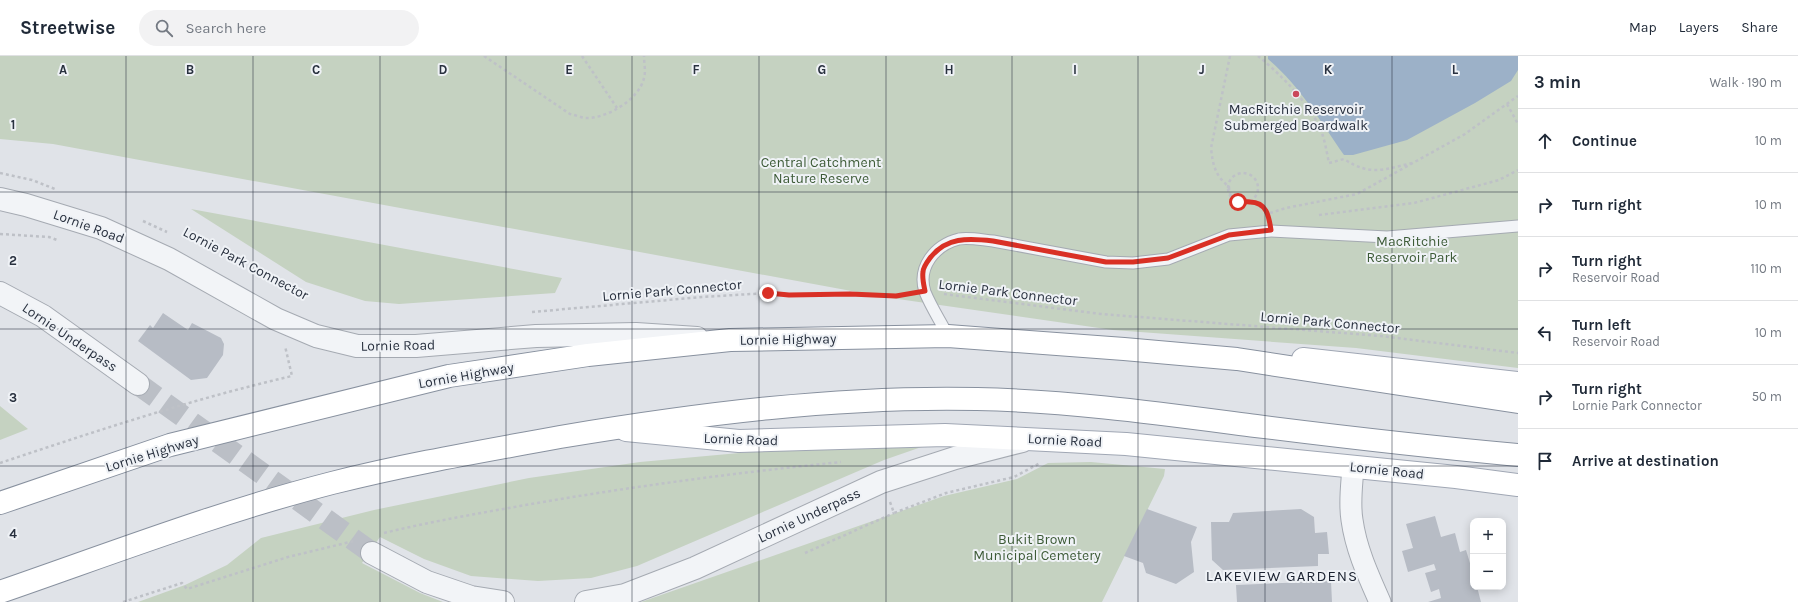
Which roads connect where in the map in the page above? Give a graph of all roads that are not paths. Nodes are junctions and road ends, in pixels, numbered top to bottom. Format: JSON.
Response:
{"nodes":[{"id":1,"x":0,"y":199,"type":"edge"},
{"id":2,"x":1518,"y":226,"type":"edge"},
{"id":3,"x":0,"y":293,"type":"edge"},
{"id":4,"x":948,"y":336,"type":"junction"},
{"id":5,"x":730,"y":340,"type":"junction"},
{"id":6,"x":1237,"y":359,"type":"junction"},
{"id":7,"x":1518,"y":383,"type":"edge"},
{"id":8,"x":138,"y":384,"type":"tunnel mouth"},
{"id":9,"x":1518,"y":402,"type":"edge"},
{"id":10,"x":610,"y":429,"type":"junction"},
{"id":11,"x":1035,"y":438,"type":"junction"},
{"id":12,"x":1518,"y":455,"type":"edge"},
{"id":13,"x":1353,"y":467,"type":"junction"},
{"id":14,"x":1518,"y":485,"type":"edge"},
{"id":15,"x":0,"y":503,"type":"edge"},
{"id":16,"x":372,"y":553,"type":"tunnel mouth"},
{"id":17,"x":0,"y":592,"type":"edge"},
{"id":18,"x":503,"y":602,"type":"edge"},
{"id":19,"x":586,"y":602,"type":"edge"},
{"id":20,"x":1380,"y":602,"type":"edge"}],
"edges":[{"from":1,"to":5,"type":"street","name":"Lornie Road"},
{"from":2,"to":4,"type":"lane"},
{"from":3,"to":8,"type":"street","name":"Lornie Underpass"},
{"from":4,"to":5,"type":"main road","name":"Lornie Highway"},
{"from":4,"to":6,"type":"main road"},
{"from":5,"to":15,"type":"main road","name":"Lornie Highway"},
{"from":6,"to":7,"type":"main road"},
{"from":6,"to":9,"type":"main road"},
{"from":10,"to":11,"type":"main road","name":"Lornie Road"},
{"from":10,"to":12,"type":"main road","name":"Lornie Road"},
{"from":10,"to":17,"type":"main road"},
{"from":11,"to":13,"type":"main road","name":"Lornie Road"},
{"from":11,"to":19,"type":"street","name":"Lornie Underpass"},
{"from":13,"to":14,"type":"main road","name":"Lornie Road"},
{"from":13,"to":20,"type":"street"},
{"from":16,"to":18,"type":"street"}]}
